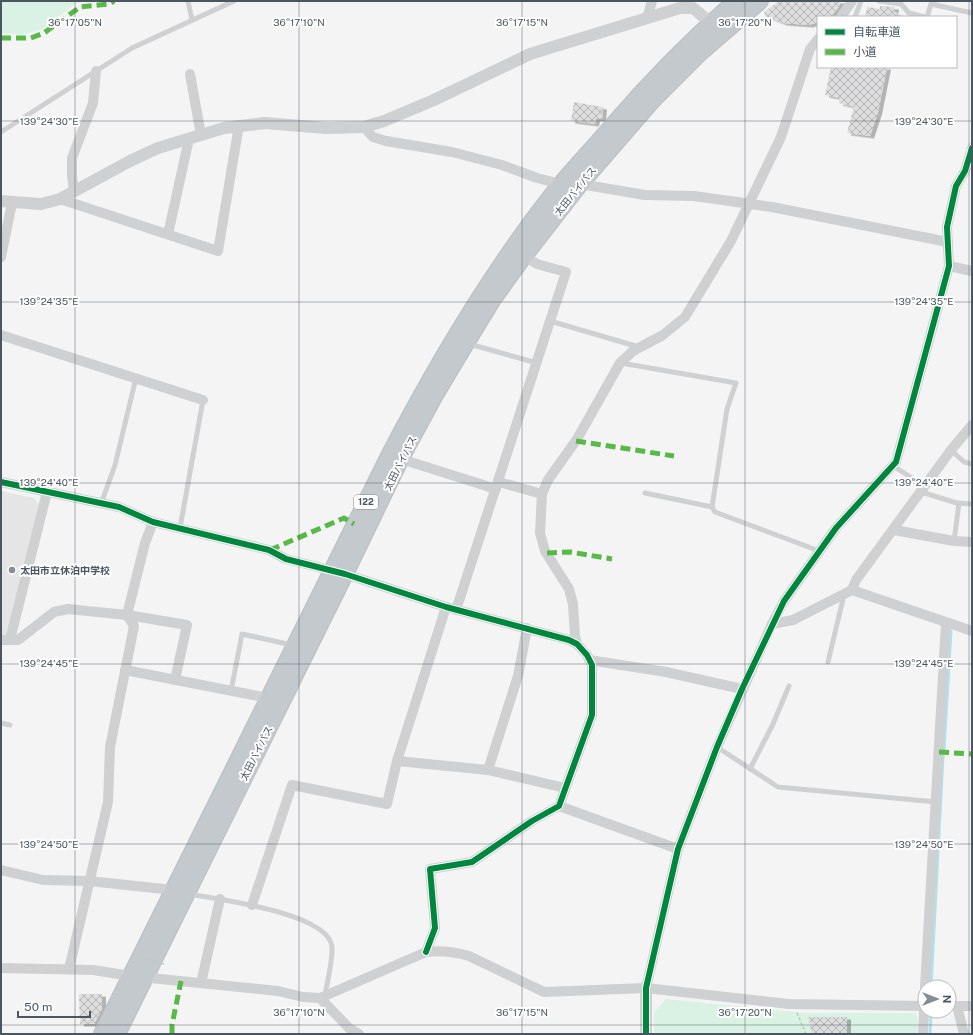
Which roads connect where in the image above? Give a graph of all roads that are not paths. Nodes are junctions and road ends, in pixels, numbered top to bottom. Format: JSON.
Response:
{"nodes":[{"id":1,"x":188,"y":1,"type":"edge"},
{"id":2,"x":234,"y":1,"type":"edge"},
{"id":3,"x":652,"y":1,"type":"edge"},
{"id":4,"x":736,"y":1,"type":"edge"},
{"id":5,"x":760,"y":1,"type":"edge"},
{"id":6,"x":852,"y":1,"type":"edge"},
{"id":7,"x":861,"y":1,"type":"edge"},
{"id":8,"x":879,"y":1,"type":"edge"},
{"id":9,"x":972,"y":13,"type":"edge"},
{"id":10,"x":842,"y":16,"type":"edge"},
{"id":11,"x":855,"y":16,"type":"edge"},
{"id":12,"x":922,"y":16,"type":"edge"},
{"id":13,"x":926,"y":16,"type":"edge"},
{"id":14,"x":647,"y":18,"type":"junction"},
{"id":15,"x":192,"y":20,"type":"junction"},
{"id":16,"x":710,"y":23,"type":"junction"},
{"id":17,"x":722,"y":34,"type":"junction"},
{"id":18,"x":817,"y":40,"type":"edge"},
{"id":19,"x":96,"y":71,"type":"junction"},
{"id":20,"x":190,"y":74,"type":"dead end"},
{"id":21,"x":239,"y":125,"type":"junction"},
{"id":22,"x":364,"y":127,"type":"junction"},
{"id":23,"x":1,"y":132,"type":"edge"},
{"id":24,"x":201,"y":135,"type":"junction"},
{"id":25,"x":189,"y":139,"type":"junction"},
{"id":26,"x":972,"y":148,"type":"edge"},
{"id":27,"x":968,"y":172,"type":"edge"},
{"id":28,"x":561,"y":184,"type":"junction"},
{"id":29,"x":580,"y":184,"type":"junction"},
{"id":30,"x":74,"y":191,"type":"junction"},
{"id":31,"x":60,"y":199,"type":"junction"},
{"id":32,"x":6,"y":202,"type":"edge"},
{"id":33,"x":750,"y":204,"type":"junction"},
{"id":34,"x":168,"y":234,"type":"junction"},
{"id":35,"x":948,"y":242,"type":"junction"},
{"id":36,"x":524,"y":256,"type":"junction"},
{"id":37,"x":1,"y":257,"type":"edge"},
{"id":38,"x":949,"y":266,"type":"junction"},
{"id":39,"x":972,"y":271,"type":"edge"},
{"id":40,"x":550,"y":321,"type":"junction"},
{"id":41,"x":1,"y":335,"type":"edge"},
{"id":42,"x":466,"y":343,"type":"junction"},
{"id":43,"x":640,"y":347,"type":"junction"},
{"id":44,"x":537,"y":363,"type":"junction"},
{"id":45,"x":620,"y":363,"type":"junction"},
{"id":46,"x":136,"y":378,"type":"junction"},
{"id":47,"x":203,"y":400,"type":"joint"},
{"id":48,"x":972,"y":425,"type":"edge"},
{"id":49,"x":951,"y":450,"type":"junction"},
{"id":50,"x":401,"y":459,"type":"junction"},
{"id":51,"x":972,"y":464,"type":"edge"},
{"id":52,"x":893,"y":466,"type":"junction"},
{"id":53,"x":1,"y":482,"type":"edge"},
{"id":54,"x":498,"y":486,"type":"junction"},
{"id":55,"x":923,"y":489,"type":"junction"},
{"id":56,"x":47,"y":492,"type":"junction"},
{"id":57,"x":645,"y":493,"type":"dead end"},
{"id":58,"x":542,"y":494,"type":"junction"},
{"id":59,"x":959,"y":503,"type":"junction"},
{"id":60,"x":101,"y":504,"type":"junction"},
{"id":61,"x":972,"y":504,"type":"edge"},
{"id":62,"x":712,"y":508,"type":"junction"},
{"id":63,"x":153,"y":522,"type":"junction"},
{"id":64,"x":180,"y":528,"type":"junction"},
{"id":65,"x":894,"y":530,"type":"junction"},
{"id":66,"x":954,"y":541,"type":"junction"},
{"id":67,"x":972,"y":542,"type":"edge"},
{"id":68,"x":818,"y":553,"type":"junction"},
{"id":69,"x":338,"y":573,"type":"junction"},
{"id":70,"x":848,"y":592,"type":"junction"},
{"id":71,"x":451,"y":608,"type":"junction"},
{"id":72,"x":127,"y":615,"type":"junction"},
{"id":73,"x":946,"y":623,"type":"junction"},
{"id":74,"x":772,"y":624,"type":"junction"},
{"id":75,"x":527,"y":628,"type":"junction"},
{"id":76,"x":972,"y":630,"type":"edge"},
{"id":77,"x":6,"y":640,"type":"edge"},
{"id":78,"x":577,"y":644,"type":"junction"},
{"id":79,"x":294,"y":645,"type":"junction"},
{"id":80,"x":590,"y":660,"type":"junction"},
{"id":81,"x":828,"y":662,"type":"dead end"},
{"id":82,"x":125,"y":670,"type":"junction"},
{"id":83,"x":175,"y":680,"type":"junction"},
{"id":84,"x":789,"y":686,"type":"dead end"},
{"id":85,"x":742,"y":689,"type":"junction"},
{"id":86,"x":231,"y":691,"type":"junction"},
{"id":87,"x":268,"y":698,"type":"junction"},
{"id":88,"x":1,"y":723,"type":"edge"},
{"id":89,"x":10,"y":724,"type":"dead end"},
{"id":90,"x":717,"y":747,"type":"junction"},
{"id":91,"x":397,"y":761,"type":"junction"},
{"id":92,"x":750,"y":769,"type":"junction"},
{"id":93,"x":488,"y":770,"type":"junction"},
{"id":94,"x":565,"y":788,"type":"junction"},
{"id":95,"x":936,"y":802,"type":"junction"},
{"id":96,"x":559,"y":806,"type":"junction"},
{"id":97,"x":678,"y":849,"type":"junction"},
{"id":98,"x":1,"y":870,"type":"edge"},
{"id":99,"x":89,"y":881,"type":"junction"},
{"id":100,"x":179,"y":892,"type":"junction"},
{"id":101,"x":220,"y":899,"type":"junction"},
{"id":102,"x":252,"y":905,"type":"junction"},
{"id":103,"x":426,"y":952,"type":"junction"},
{"id":104,"x":1,"y":968,"type":"edge"},
{"id":105,"x":69,"y":969,"type":"junction"},
{"id":106,"x":139,"y":977,"type":"junction"},
{"id":107,"x":925,"y":979,"type":"edge"},
{"id":108,"x":201,"y":983,"type":"junction"},
{"id":109,"x":646,"y":988,"type":"junction"},
{"id":110,"x":322,"y":997,"type":"junction"},
{"id":111,"x":917,"y":1006,"type":"edge"},
{"id":112,"x":957,"y":1006,"type":"edge"},
{"id":113,"x":972,"y":1006,"type":"edge"},
{"id":114,"x":957,"y":1016,"type":"edge"},
{"id":115,"x":924,"y":1019,"type":"edge"},
{"id":116,"x":102,"y":1034,"type":"edge"},
{"id":117,"x":117,"y":1034,"type":"edge"},
{"id":118,"x":359,"y":1034,"type":"edge"},
{"id":119,"x":646,"y":1034,"type":"edge"},
{"id":120,"x":922,"y":1034,"type":"edge"},
{"id":121,"x":964,"y":1034,"type":"edge"}],
"edges":[{"from":1,"to":15,"type":"lane"},
{"from":2,"to":15,"type":"lane"},
{"from":3,"to":14,"type":"street"},
{"from":4,"to":16,"type":"highway","name":"太田バイパス","number":"122"},
{"from":5,"to":17,"type":"highway","name":"太田バイパス","number":"122"},
{"from":6,"to":10,"type":"street"},
{"from":7,"to":11,"type":"lane"},
{"from":8,"to":12,"type":"lane"},
{"from":9,"to":13,"type":"lane"},
{"from":14,"to":16,"type":"street"},
{"from":14,"to":22,"type":"street"},
{"from":15,"to":19,"type":"lane"},
{"from":16,"to":17,"type":"street"},
{"from":16,"to":28,"type":"highway","name":"太田バイパス","number":"122"},
{"from":17,"to":29,"type":"highway","name":"太田バイパス","number":"122"},
{"from":18,"to":33,"type":"street"},
{"from":19,"to":23,"type":"lane"},
{"from":19,"to":30,"type":"street"},
{"from":20,"to":24,"type":"street"},
{"from":21,"to":22,"type":"street"},
{"from":21,"to":24,"type":"street"},
{"from":21,"to":34,"type":"street"},
{"from":22,"to":28,"type":"street"},
{"from":24,"to":25,"type":"street"},
{"from":25,"to":30,"type":"street"},
{"from":25,"to":34,"type":"street"},
{"from":26,"to":27,"type":"street"},
{"from":27,"to":35,"type":"street"},
{"from":28,"to":29,"type":"street"},
{"from":28,"to":69,"type":"highway","name":"太田バイパス","number":"122"},
{"from":29,"to":33,"type":"street"},
{"from":29,"to":36,"type":"highway","name":"太田バイパス","number":"122"},
{"from":30,"to":31,"type":"street"},
{"from":31,"to":32,"type":"street"},
{"from":31,"to":34,"type":"street"},
{"from":32,"to":37,"type":"street"},
{"from":33,"to":35,"type":"street"},
{"from":33,"to":43,"type":"street"},
{"from":35,"to":38,"type":"street"},
{"from":36,"to":40,"type":"street"},
{"from":36,"to":42,"type":"highway","name":"太田バイパス","number":"122"},
{"from":38,"to":39,"type":"street"},
{"from":38,"to":52,"type":"street"},
{"from":40,"to":43,"type":"lane"},
{"from":40,"to":44,"type":"street"},
{"from":41,"to":46,"type":"street"},
{"from":42,"to":44,"type":"lane"},
{"from":42,"to":50,"type":"highway","name":"太田バイパス","number":"122"},
{"from":43,"to":45,"type":"street"},
{"from":44,"to":54,"type":"street"},
{"from":45,"to":58,"type":"street"},
{"from":45,"to":62,"type":"lane"},
{"from":46,"to":47,"type":"street"},
{"from":46,"to":60,"type":"lane"},
{"from":47,"to":64,"type":"lane"},
{"from":48,"to":49,"type":"street"},
{"from":49,"to":51,"type":"lane"},
{"from":49,"to":55,"type":"street"},
{"from":50,"to":54,"type":"street"},
{"from":50,"to":69,"type":"highway","name":"太田バイパス","number":"122"},
{"from":52,"to":55,"type":"lane"},
{"from":52,"to":68,"type":"street"},
{"from":53,"to":56,"type":"street"},
{"from":54,"to":58,"type":"street"},
{"from":54,"to":71,"type":"street"},
{"from":55,"to":59,"type":"lane"},
{"from":55,"to":65,"type":"street"},
{"from":56,"to":60,"type":"street"},
{"from":56,"to":77,"type":"street"},
{"from":57,"to":62,"type":"lane"},
{"from":58,"to":78,"type":"street"},
{"from":59,"to":61,"type":"lane"},
{"from":59,"to":66,"type":"lane"},
{"from":60,"to":63,"type":"street"},
{"from":62,"to":68,"type":"lane"},
{"from":63,"to":64,"type":"street"},
{"from":63,"to":72,"type":"street"},
{"from":64,"to":69,"type":"street"},
{"from":65,"to":66,"type":"street"},
{"from":65,"to":70,"type":"street"},
{"from":66,"to":67,"type":"street"},
{"from":68,"to":74,"type":"street"},
{"from":69,"to":71,"type":"street"},
{"from":69,"to":79,"type":"highway","name":"太田バイパス","number":"122"},
{"from":69,"to":100,"type":"highway","name":"太田バイパス","number":"122"},
{"from":70,"to":73,"type":"street"},
{"from":70,"to":74,"type":"street"},
{"from":70,"to":81,"type":"lane"},
{"from":71,"to":75,"type":"street"},
{"from":71,"to":91,"type":"street"},
{"from":72,"to":77,"type":"street"},
{"from":72,"to":82,"type":"street"},
{"from":72,"to":83,"type":"street"},
{"from":73,"to":76,"type":"street"},
{"from":73,"to":95,"type":"street"},
{"from":74,"to":85,"type":"street"},
{"from":75,"to":78,"type":"street"},
{"from":75,"to":93,"type":"street"},
{"from":78,"to":80,"type":"street"},
{"from":79,"to":86,"type":"lane"},
{"from":79,"to":87,"type":"highway","name":"太田バイパス","number":"122"},
{"from":80,"to":85,"type":"street"},
{"from":80,"to":94,"type":"street"},
{"from":82,"to":83,"type":"street"},
{"from":82,"to":99,"type":"street"},
{"from":83,"to":86,"type":"street"},
{"from":84,"to":92,"type":"lane"},
{"from":85,"to":90,"type":"street"},
{"from":86,"to":87,"type":"street"},
{"from":87,"to":100,"type":"highway","name":"太田バイパス","number":"122"},
{"from":88,"to":89,"type":"lane"},
{"from":90,"to":92,"type":"lane"},
{"from":90,"to":97,"type":"street"},
{"from":91,"to":93,"type":"street"},
{"from":91,"to":102,"type":"street"},
{"from":92,"to":95,"type":"lane"},
{"from":93,"to":94,"type":"street"},
{"from":94,"to":96,"type":"street"},
{"from":95,"to":107,"type":"street"},
{"from":96,"to":97,"type":"street"},
{"from":96,"to":103,"type":"street"},
{"from":97,"to":109,"type":"street"},
{"from":98,"to":99,"type":"street"},
{"from":99,"to":100,"type":"street"},
{"from":99,"to":105,"type":"street"},
{"from":100,"to":101,"type":"lane"},
{"from":100,"to":106,"type":"highway","name":"太田バイパス","number":"122"},
{"from":101,"to":102,"type":"lane"},
{"from":101,"to":108,"type":"street"},
{"from":102,"to":110,"type":"lane"},
{"from":103,"to":109,"type":"street"},
{"from":103,"to":110,"type":"street"},
{"from":104,"to":105,"type":"street"},
{"from":105,"to":106,"type":"street"},
{"from":106,"to":108,"type":"street"},
{"from":106,"to":116,"type":"highway","name":"太田バイパス","number":"122"},
{"from":106,"to":117,"type":"highway","name":"太田バイパス","number":"122"},
{"from":108,"to":110,"type":"street"},
{"from":109,"to":111,"type":"street"},
{"from":109,"to":119,"type":"street"},
{"from":110,"to":118,"type":"street"},
{"from":112,"to":113,"type":"street"},
{"from":114,"to":121,"type":"street"},
{"from":115,"to":120,"type":"street"}]}
